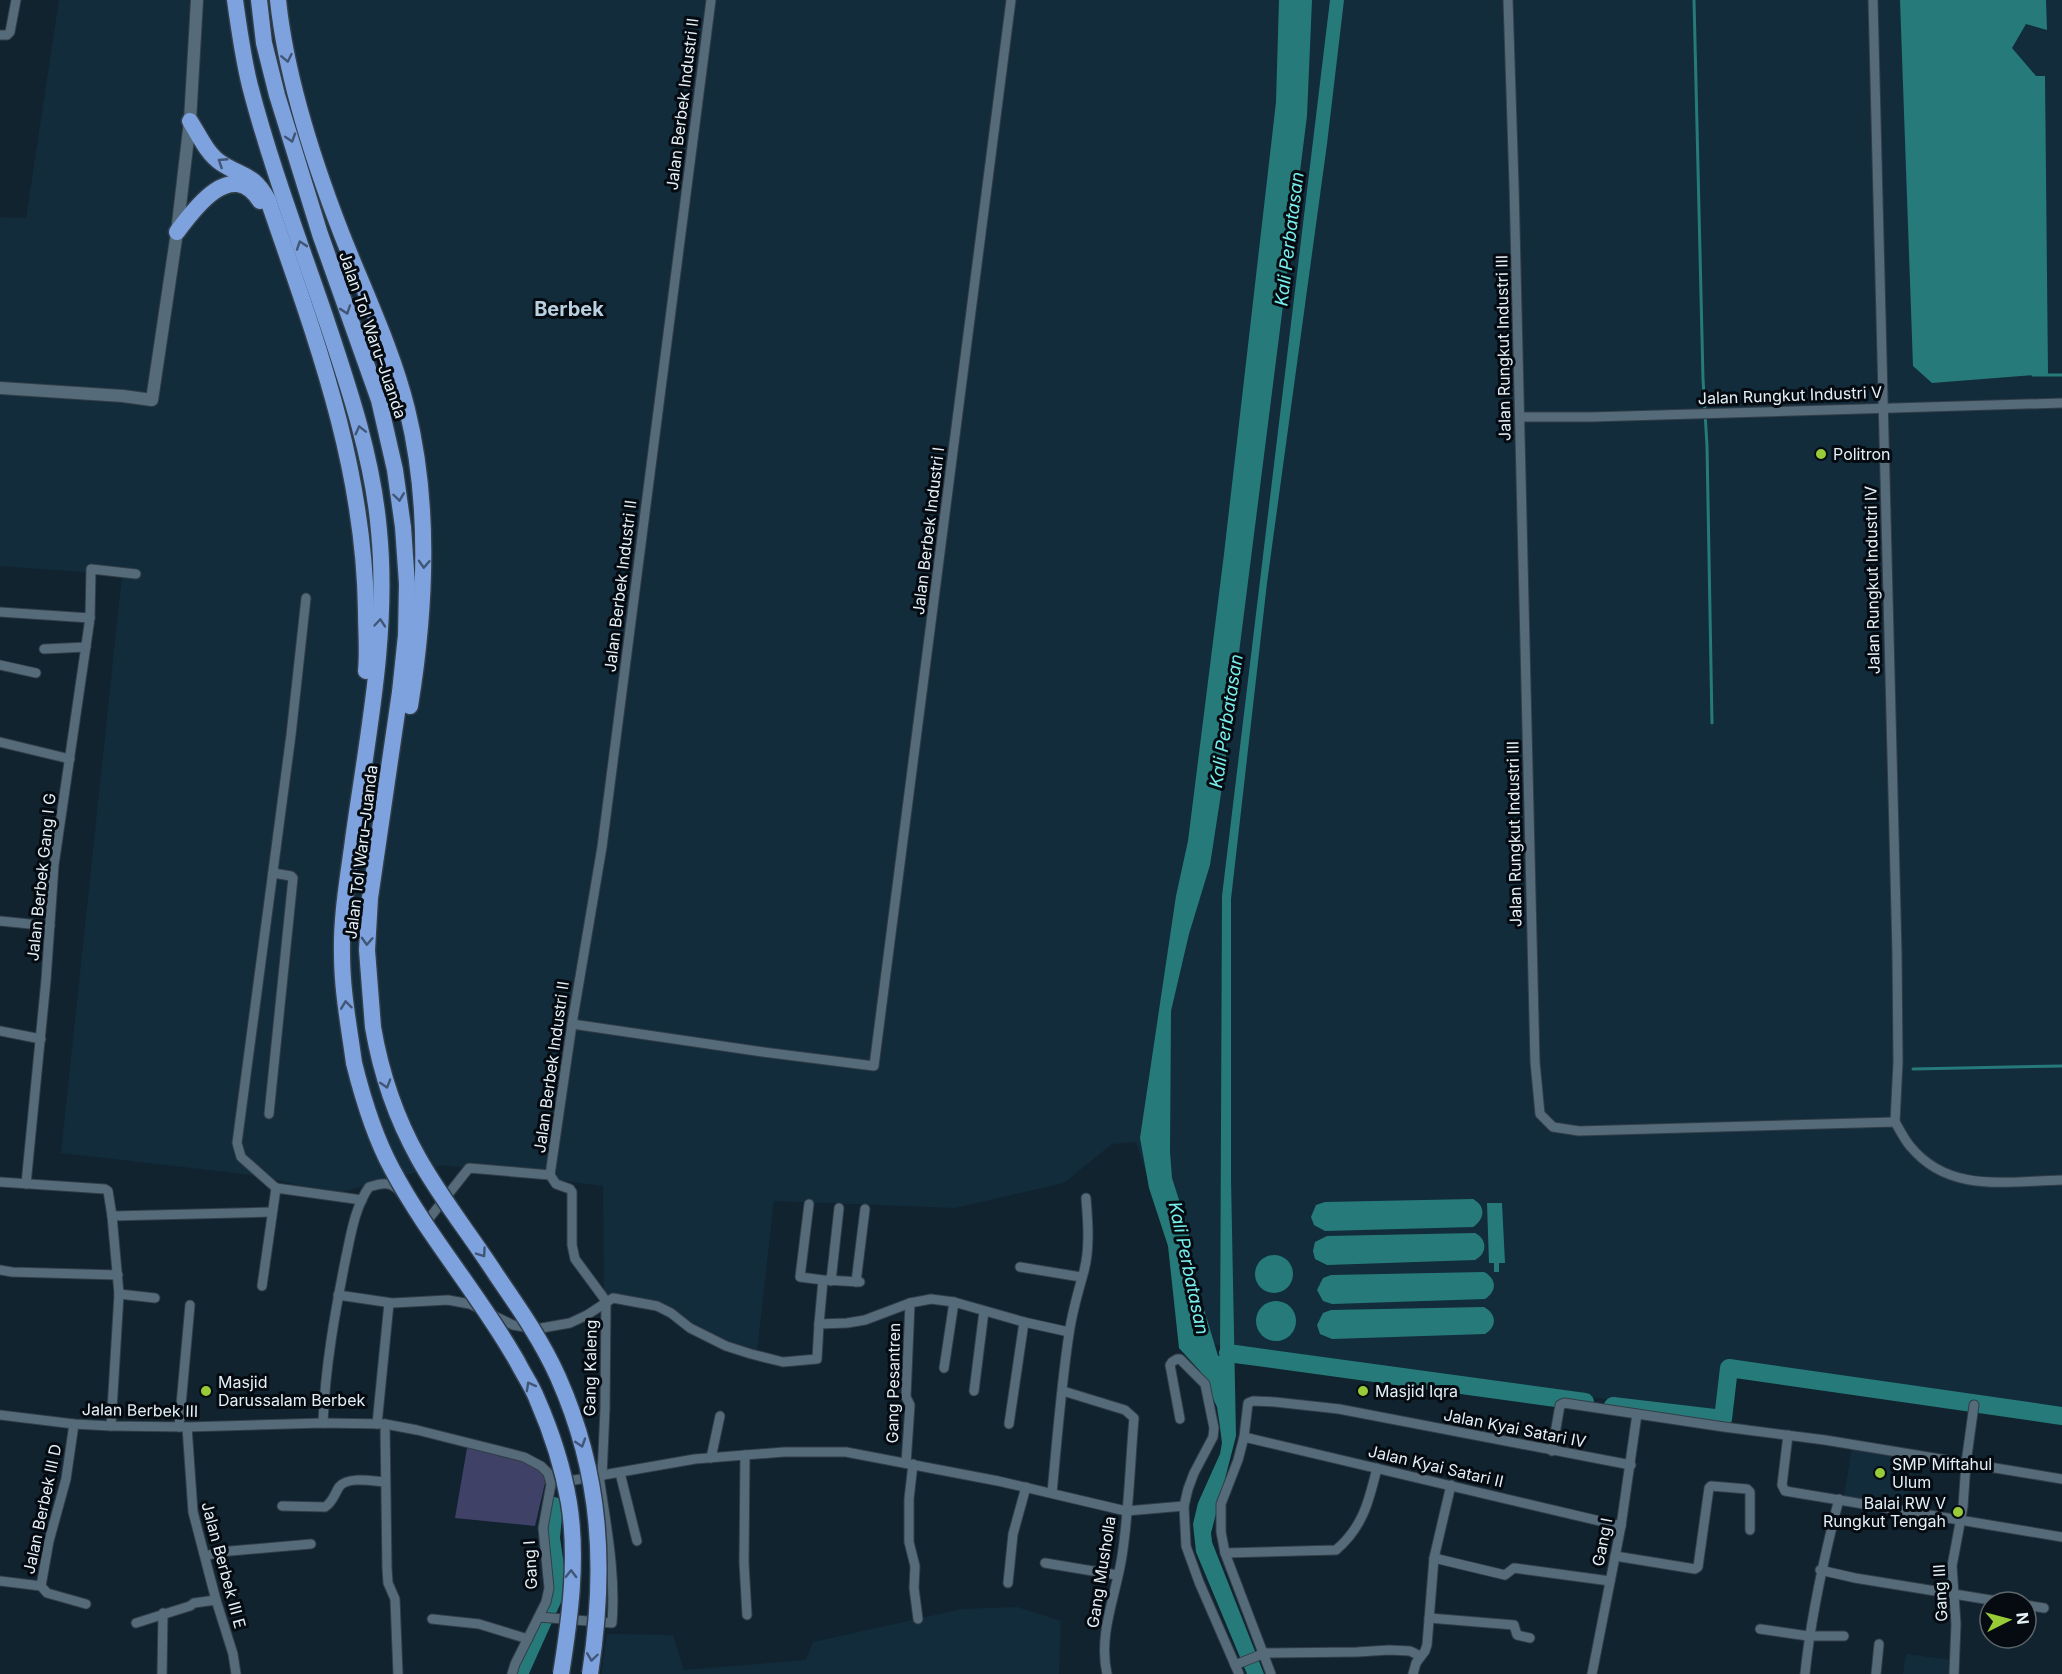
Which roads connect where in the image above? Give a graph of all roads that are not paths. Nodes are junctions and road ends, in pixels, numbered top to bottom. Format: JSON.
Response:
{"nodes":[{"id":1,"x":16,"y":0,"type":"edge"},
{"id":2,"x":197,"y":0,"type":"edge"},
{"id":3,"x":235,"y":0,"type":"edge"},
{"id":4,"x":259,"y":0,"type":"edge"},
{"id":5,"x":278,"y":0,"type":"edge"},
{"id":6,"x":711,"y":0,"type":"edge"},
{"id":7,"x":1011,"y":0,"type":"edge"},
{"id":8,"x":1508,"y":0,"type":"edge"},
{"id":9,"x":1873,"y":0,"type":"edge"},
{"id":10,"x":0,"y":35,"type":"edge"},
{"id":11,"x":190,"y":121,"type":"junction"},
{"id":12,"x":177,"y":232,"type":"junction"},
{"id":13,"x":313,"y":332,"type":"junction"},
{"id":14,"x":0,"y":388,"type":"edge"},
{"id":15,"x":2062,"y":403,"type":"edge"},
{"id":16,"x":1883,"y":407,"type":"junction"},
{"id":17,"x":1520,"y":417,"type":"junction"},
{"id":18,"x":136,"y":574,"type":"dead end"},
{"id":19,"x":306,"y":598,"type":"dead end"},
{"id":20,"x":0,"y":612,"type":"edge"},
{"id":21,"x":90,"y":618,"type":"junction"},
{"id":22,"x":86,"y":647,"type":"junction"},
{"id":23,"x":44,"y":649,"type":"dead end"},
{"id":24,"x":0,"y":665,"type":"edge"},
{"id":25,"x":36,"y":673,"type":"dead end"},
{"id":26,"x":0,"y":742,"type":"edge"},
{"id":27,"x":70,"y":759,"type":"junction"},
{"id":28,"x":273,"y":873,"type":"junction"},
{"id":29,"x":349,"y":875,"type":"junction"},
{"id":30,"x":370,"y":898,"type":"junction"},
{"id":31,"x":0,"y":921,"type":"edge"},
{"id":32,"x":50,"y":926,"type":"junction"},
{"id":33,"x":572,"y":1024,"type":"junction"},
{"id":34,"x":0,"y":1030,"type":"edge"},
{"id":35,"x":41,"y":1039,"type":"junction"},
{"id":36,"x":269,"y":1114,"type":"dead end"},
{"id":37,"x":1895,"y":1122,"type":"junction"},
{"id":38,"x":550,"y":1175,"type":"junction"},
{"id":39,"x":2062,"y":1180,"type":"edge"},
{"id":40,"x":0,"y":1182,"type":"edge"},
{"id":41,"x":26,"y":1184,"type":"junction"},
{"id":42,"x":276,"y":1188,"type":"junction"},
{"id":43,"x":1086,"y":1198,"type":"dead end"},
{"id":44,"x":362,"y":1200,"type":"junction"},
{"id":45,"x":809,"y":1204,"type":"dead end"},
{"id":46,"x":839,"y":1208,"type":"dead end"},
{"id":47,"x":865,"y":1209,"type":"dead end"},
{"id":48,"x":272,"y":1212,"type":"junction"},
{"id":49,"x":112,"y":1216,"type":"junction"},
{"id":50,"x":1020,"y":1267,"type":"dead end"},
{"id":51,"x":0,"y":1270,"type":"edge"},
{"id":52,"x":118,"y":1275,"type":"junction"},
{"id":53,"x":1081,"y":1276,"type":"junction"},
{"id":54,"x":827,"y":1280,"type":"junction"},
{"id":55,"x":262,"y":1286,"type":"dead end"},
{"id":56,"x":119,"y":1294,"type":"junction"},
{"id":57,"x":338,"y":1296,"type":"junction"},
{"id":58,"x":155,"y":1298,"type":"dead end"},
{"id":59,"x":606,"y":1301,"type":"junction"},
{"id":60,"x":954,"y":1302,"type":"junction"},
{"id":61,"x":389,"y":1303,"type":"junction"},
{"id":62,"x":910,"y":1303,"type":"junction"},
{"id":63,"x":190,"y":1305,"type":"dead end"},
{"id":64,"x":984,"y":1311,"type":"junction"},
{"id":65,"x":1024,"y":1322,"type":"junction"},
{"id":66,"x":819,"y":1324,"type":"junction"},
{"id":67,"x":1069,"y":1332,"type":"junction"},
{"id":68,"x":944,"y":1368,"type":"dead end"},
{"id":69,"x":974,"y":1391,"type":"dead end"},
{"id":70,"x":1063,"y":1391,"type":"junction"},
{"id":71,"x":1974,"y":1405,"type":"dead end"},
{"id":72,"x":1637,"y":1414,"type":"junction"},
{"id":73,"x":0,"y":1415,"type":"edge"},
{"id":74,"x":720,"y":1416,"type":"dead end"},
{"id":75,"x":1180,"y":1419,"type":"dead end"},
{"id":76,"x":323,"y":1423,"type":"junction"},
{"id":77,"x":74,"y":1424,"type":"junction"},
{"id":78,"x":381,"y":1424,"type":"junction"},
{"id":79,"x":1009,"y":1424,"type":"dead end"},
{"id":80,"x":111,"y":1426,"type":"junction"},
{"id":81,"x":183,"y":1427,"type":"junction"},
{"id":82,"x":1788,"y":1435,"type":"junction"},
{"id":83,"x":1244,"y":1437,"type":"junction"},
{"id":84,"x":1552,"y":1451,"type":"junction"},
{"id":85,"x":744,"y":1455,"type":"junction"},
{"id":86,"x":711,"y":1458,"type":"junction"},
{"id":87,"x":1966,"y":1463,"type":"junction"},
{"id":88,"x":909,"y":1464,"type":"junction"},
{"id":89,"x":1631,"y":1465,"type":"junction"},
{"id":90,"x":1377,"y":1468,"type":"junction"},
{"id":91,"x":620,"y":1473,"type":"junction"},
{"id":92,"x":600,"y":1476,"type":"junction"},
{"id":93,"x":2062,"y":1479,"type":"edge"},
{"id":94,"x":386,"y":1482,"type":"junction"},
{"id":95,"x":550,"y":1484,"type":"junction"},
{"id":96,"x":1451,"y":1485,"type":"junction"},
{"id":97,"x":1026,"y":1487,"type":"junction"},
{"id":98,"x":1052,"y":1493,"type":"junction"},
{"id":99,"x":1839,"y":1499,"type":"junction"},
{"id":100,"x":282,"y":1506,"type":"dead end"},
{"id":101,"x":1184,"y":1506,"type":"junction"},
{"id":102,"x":1126,"y":1511,"type":"junction"},
{"id":103,"x":1960,"y":1521,"type":"junction"},
{"id":104,"x":1621,"y":1527,"type":"junction"},
{"id":105,"x":1750,"y":1530,"type":"dead end"},
{"id":106,"x":2062,"y":1538,"type":"edge"},
{"id":107,"x":637,"y":1541,"type":"dead end"},
{"id":108,"x":311,"y":1544,"type":"dead end"},
{"id":109,"x":1225,"y":1553,"type":"junction"},
{"id":110,"x":206,"y":1556,"type":"junction"},
{"id":111,"x":1615,"y":1556,"type":"junction"},
{"id":112,"x":1434,"y":1558,"type":"junction"},
{"id":113,"x":1045,"y":1563,"type":"dead end"},
{"id":114,"x":1820,"y":1570,"type":"junction"},
{"id":115,"x":1118,"y":1575,"type":"junction"},
{"id":116,"x":0,"y":1581,"type":"edge"},
{"id":117,"x":1610,"y":1581,"type":"junction"},
{"id":118,"x":1008,"y":1583,"type":"dead end"},
{"id":119,"x":41,"y":1586,"type":"junction"},
{"id":120,"x":1954,"y":1594,"type":"junction"},
{"id":121,"x":1978,"y":1598,"type":"edge"},
{"id":122,"x":216,"y":1600,"type":"junction"},
{"id":123,"x":86,"y":1604,"type":"dead end"},
{"id":124,"x":2038,"y":1607,"type":"edge"},
{"id":125,"x":2044,"y":1608,"type":"dead end"},
{"id":126,"x":163,"y":1613,"type":"junction"},
{"id":127,"x":747,"y":1615,"type":"dead end"},
{"id":128,"x":541,"y":1617,"type":"junction"},
{"id":129,"x":1429,"y":1618,"type":"junction"},
{"id":130,"x":432,"y":1619,"type":"dead end"},
{"id":131,"x":918,"y":1619,"type":"dead end"},
{"id":132,"x":136,"y":1623,"type":"dead end"},
{"id":133,"x":1760,"y":1629,"type":"dead end"},
{"id":134,"x":1808,"y":1636,"type":"junction"},
{"id":135,"x":1844,"y":1636,"type":"dead end"},
{"id":136,"x":1530,"y":1638,"type":"dead end"},
{"id":137,"x":528,"y":1639,"type":"junction"},
{"id":138,"x":1879,"y":1644,"type":"dead end"},
{"id":139,"x":1262,"y":1654,"type":"junction"},
{"id":140,"x":1420,"y":1656,"type":"junction"},
{"id":141,"x":1239,"y":1667,"type":"edge"},
{"id":142,"x":162,"y":1674,"type":"edge"},
{"id":143,"x":236,"y":1674,"type":"edge"},
{"id":144,"x":398,"y":1674,"type":"edge"},
{"id":145,"x":512,"y":1674,"type":"edge"},
{"id":146,"x":561,"y":1674,"type":"edge"},
{"id":147,"x":590,"y":1674,"type":"edge"},
{"id":148,"x":1107,"y":1674,"type":"edge"},
{"id":149,"x":1271,"y":1674,"type":"edge"},
{"id":150,"x":1413,"y":1674,"type":"edge"},
{"id":151,"x":1592,"y":1674,"type":"edge"},
{"id":152,"x":1805,"y":1674,"type":"edge"},
{"id":153,"x":1876,"y":1674,"type":"edge"},
{"id":154,"x":1954,"y":1674,"type":"edge"}],
"edges":[{"from":1,"to":10,"type":"street"},
{"from":2,"to":11,"type":"street"},
{"from":29,"to":3,"type":"highway","name":"Jalan Tol Waru–Juanda","one_way":true},
{"from":4,"to":30,"type":"highway","name":"Jalan Tol Waru–Juanda","one_way":true},
{"from":5,"to":30,"type":"highway","one_way":true},
{"from":6,"to":33,"type":"street","name":"Jalan Berbek Industri II"},
{"from":7,"to":33,"type":"street","name":"Jalan Berbek Industri I"},
{"from":8,"to":17,"type":"street","name":"Jalan Rungkut Industri III"},
{"from":9,"to":16,"type":"street","name":"Jalan Rungkut Industri IV"},
{"from":11,"to":12,"type":"street"},
{"from":13,"to":11,"type":"highway","one_way":true},
{"from":12,"to":13,"type":"highway"},
{"from":12,"to":14,"type":"street"},
{"from":13,"to":29,"type":"highway"},
{"from":15,"to":16,"type":"street","name":"Jalan Rungkut Industri V"},
{"from":16,"to":17,"type":"street","name":"Jalan Rungkut Industri V"},
{"from":16,"to":37,"type":"street","name":"Jalan Rungkut Industri IV"},
{"from":17,"to":37,"type":"street","name":"Jalan Rungkut Industri III"},
{"from":18,"to":21,"type":"street","name":"Jalan Berbek Gang I G"},
{"from":19,"to":28,"type":"street"},
{"from":20,"to":21,"type":"street"},
{"from":21,"to":22,"type":"street","name":"Jalan Berbek Gang I G"},
{"from":22,"to":23,"type":"street"},
{"from":22,"to":27,"type":"street","name":"Jalan Berbek Gang I G"},
{"from":24,"to":25,"type":"street"},
{"from":26,"to":27,"type":"street"},
{"from":27,"to":32,"type":"street","name":"Jalan Berbek Gang I G"},
{"from":28,"to":36,"type":"street"},
{"from":28,"to":42,"type":"street"},
{"from":146,"to":29,"type":"highway","name":"Jalan Tol Waru–Juanda","one_way":true,"bridge":true},
{"from":30,"to":147,"type":"highway","name":"Jalan Tol Waru–Juanda","one_way":true,"bridge":true},
{"from":31,"to":32,"type":"street"},
{"from":32,"to":35,"type":"street","name":"Jalan Berbek Gang I G"},
{"from":33,"to":38,"type":"street","name":"Jalan Berbek Industri II"},
{"from":34,"to":35,"type":"street"},
{"from":35,"to":41,"type":"street","name":"Jalan Berbek Gang I G"},
{"from":37,"to":39,"type":"street"},
{"from":38,"to":44,"type":"street"},
{"from":38,"to":59,"type":"street","name":"Gang Kaleng"},
{"from":40,"to":41,"type":"street"},
{"from":41,"to":49,"type":"street"},
{"from":42,"to":44,"type":"street"},
{"from":42,"to":48,"type":"street"},
{"from":43,"to":53,"type":"street"},
{"from":44,"to":57,"type":"street"},
{"from":45,"to":54,"type":"street"},
{"from":46,"to":54,"type":"street"},
{"from":47,"to":54,"type":"street"},
{"from":48,"to":49,"type":"street"},
{"from":48,"to":55,"type":"street"},
{"from":49,"to":52,"type":"street"},
{"from":50,"to":53,"type":"street"},
{"from":51,"to":52,"type":"street"},
{"from":52,"to":56,"type":"street"},
{"from":53,"to":67,"type":"street"},
{"from":54,"to":66,"type":"street"},
{"from":56,"to":58,"type":"street"},
{"from":56,"to":80,"type":"street"},
{"from":57,"to":61,"type":"street"},
{"from":57,"to":76,"type":"street"},
{"from":59,"to":61,"type":"street"},
{"from":59,"to":66,"type":"street"},
{"from":59,"to":92,"type":"street","name":"Gang Kaleng"},
{"from":60,"to":62,"type":"street"},
{"from":60,"to":64,"type":"street"},
{"from":60,"to":68,"type":"street"},
{"from":61,"to":78,"type":"street"},
{"from":62,"to":66,"type":"street"},
{"from":62,"to":88,"type":"street","name":"Gang Pesantren"},
{"from":63,"to":81,"type":"street","name":"Jalan Berbek III E"},
{"from":64,"to":65,"type":"street"},
{"from":64,"to":69,"type":"street"},
{"from":65,"to":67,"type":"street"},
{"from":65,"to":79,"type":"street"},
{"from":67,"to":70,"type":"street"},
{"from":70,"to":98,"type":"street"},
{"from":70,"to":102,"type":"street","name":"Gang Musholla"},
{"from":71,"to":87,"type":"street","name":"Gang III"},
{"from":72,"to":82,"type":"street"},
{"from":72,"to":84,"type":"street"},
{"from":72,"to":89,"type":"street","name":"Gang I"},
{"from":73,"to":77,"type":"street","name":"Jalan Berbek III"},
{"from":74,"to":86,"type":"street"},
{"from":75,"to":101,"type":"street"},
{"from":76,"to":78,"type":"street","name":"Jalan Berbek III"},
{"from":76,"to":81,"type":"street","name":"Jalan Berbek III"},
{"from":77,"to":80,"type":"street","name":"Jalan Berbek III"},
{"from":77,"to":119,"type":"street","name":"Jalan Berbek III D"},
{"from":78,"to":94,"type":"street"},
{"from":78,"to":95,"type":"street","name":"Jalan Berbek III"},
{"from":80,"to":81,"type":"street","name":"Jalan Berbek III"},
{"from":81,"to":110,"type":"street","name":"Jalan Berbek III E"},
{"from":82,"to":87,"type":"street"},
{"from":82,"to":99,"type":"street"},
{"from":83,"to":84,"type":"street","name":"Jalan Kyai Satari IV"},
{"from":83,"to":90,"type":"street","name":"Jalan Kyai Satari II"},
{"from":83,"to":109,"type":"street"},
{"from":84,"to":89,"type":"street","name":"Jalan Kyai Satari IV"},
{"from":85,"to":86,"type":"street"},
{"from":85,"to":88,"type":"street"},
{"from":85,"to":127,"type":"street"},
{"from":86,"to":91,"type":"street"},
{"from":87,"to":93,"type":"street"},
{"from":87,"to":103,"type":"street","name":"Gang III"},
{"from":88,"to":97,"type":"street"},
{"from":88,"to":131,"type":"street","name":"Gang Pesantren"},
{"from":89,"to":104,"type":"street","name":"Gang I"},
{"from":90,"to":96,"type":"street","name":"Jalan Kyai Satari II"},
{"from":90,"to":109,"type":"street"},
{"from":91,"to":92,"type":"street"},
{"from":91,"to":107,"type":"street"},
{"from":92,"to":95,"type":"street"},
{"from":92,"to":128,"type":"street","name":"Gang Kaleng"},
{"from":94,"to":100,"type":"street"},
{"from":94,"to":144,"type":"street"},
{"from":95,"to":128,"type":"street","name":"Gang I"},
{"from":96,"to":104,"type":"street","name":"Jalan Kyai Satari II"},
{"from":96,"to":112,"type":"street"},
{"from":97,"to":98,"type":"street"},
{"from":97,"to":118,"type":"street"},
{"from":98,"to":102,"type":"street"},
{"from":99,"to":103,"type":"street"},
{"from":99,"to":114,"type":"street"},
{"from":101,"to":102,"type":"street"},
{"from":101,"to":141,"type":"street"},
{"from":102,"to":115,"type":"street","name":"Gang Musholla"},
{"from":103,"to":106,"type":"street"},
{"from":103,"to":120,"type":"street","name":"Gang III"},
{"from":104,"to":111,"type":"street","name":"Gang I"},
{"from":105,"to":111,"type":"street"},
{"from":108,"to":110,"type":"street"},
{"from":109,"to":139,"type":"street"},
{"from":110,"to":122,"type":"street","name":"Jalan Berbek III E"},
{"from":111,"to":117,"type":"street","name":"Gang I"},
{"from":112,"to":117,"type":"street"},
{"from":112,"to":129,"type":"street"},
{"from":113,"to":115,"type":"street"},
{"from":114,"to":120,"type":"street"},
{"from":114,"to":134,"type":"street"},
{"from":115,"to":148,"type":"street","name":"Gang Musholla"},
{"from":116,"to":119,"type":"street"},
{"from":117,"to":151,"type":"street","name":"Gang I"},
{"from":119,"to":123,"type":"street","name":"Jalan Berbek III D"},
{"from":120,"to":121,"type":"street"},
{"from":120,"to":154,"type":"street","name":"Gang III"},
{"from":122,"to":126,"type":"street"},
{"from":122,"to":143,"type":"street","name":"Jalan Berbek III E"},
{"from":124,"to":125,"type":"street"},
{"from":126,"to":132,"type":"street"},
{"from":126,"to":142,"type":"street"},
{"from":128,"to":137,"type":"street","name":"Gang I"},
{"from":129,"to":136,"type":"street"},
{"from":129,"to":140,"type":"street"},
{"from":130,"to":137,"type":"street"},
{"from":133,"to":134,"type":"street"},
{"from":134,"to":135,"type":"street"},
{"from":134,"to":152,"type":"street"},
{"from":137,"to":145,"type":"street","name":"Gang I"},
{"from":138,"to":153,"type":"street"},
{"from":139,"to":140,"type":"street"},
{"from":139,"to":141,"type":"street"},
{"from":139,"to":149,"type":"street"},
{"from":140,"to":150,"type":"street"}]}
